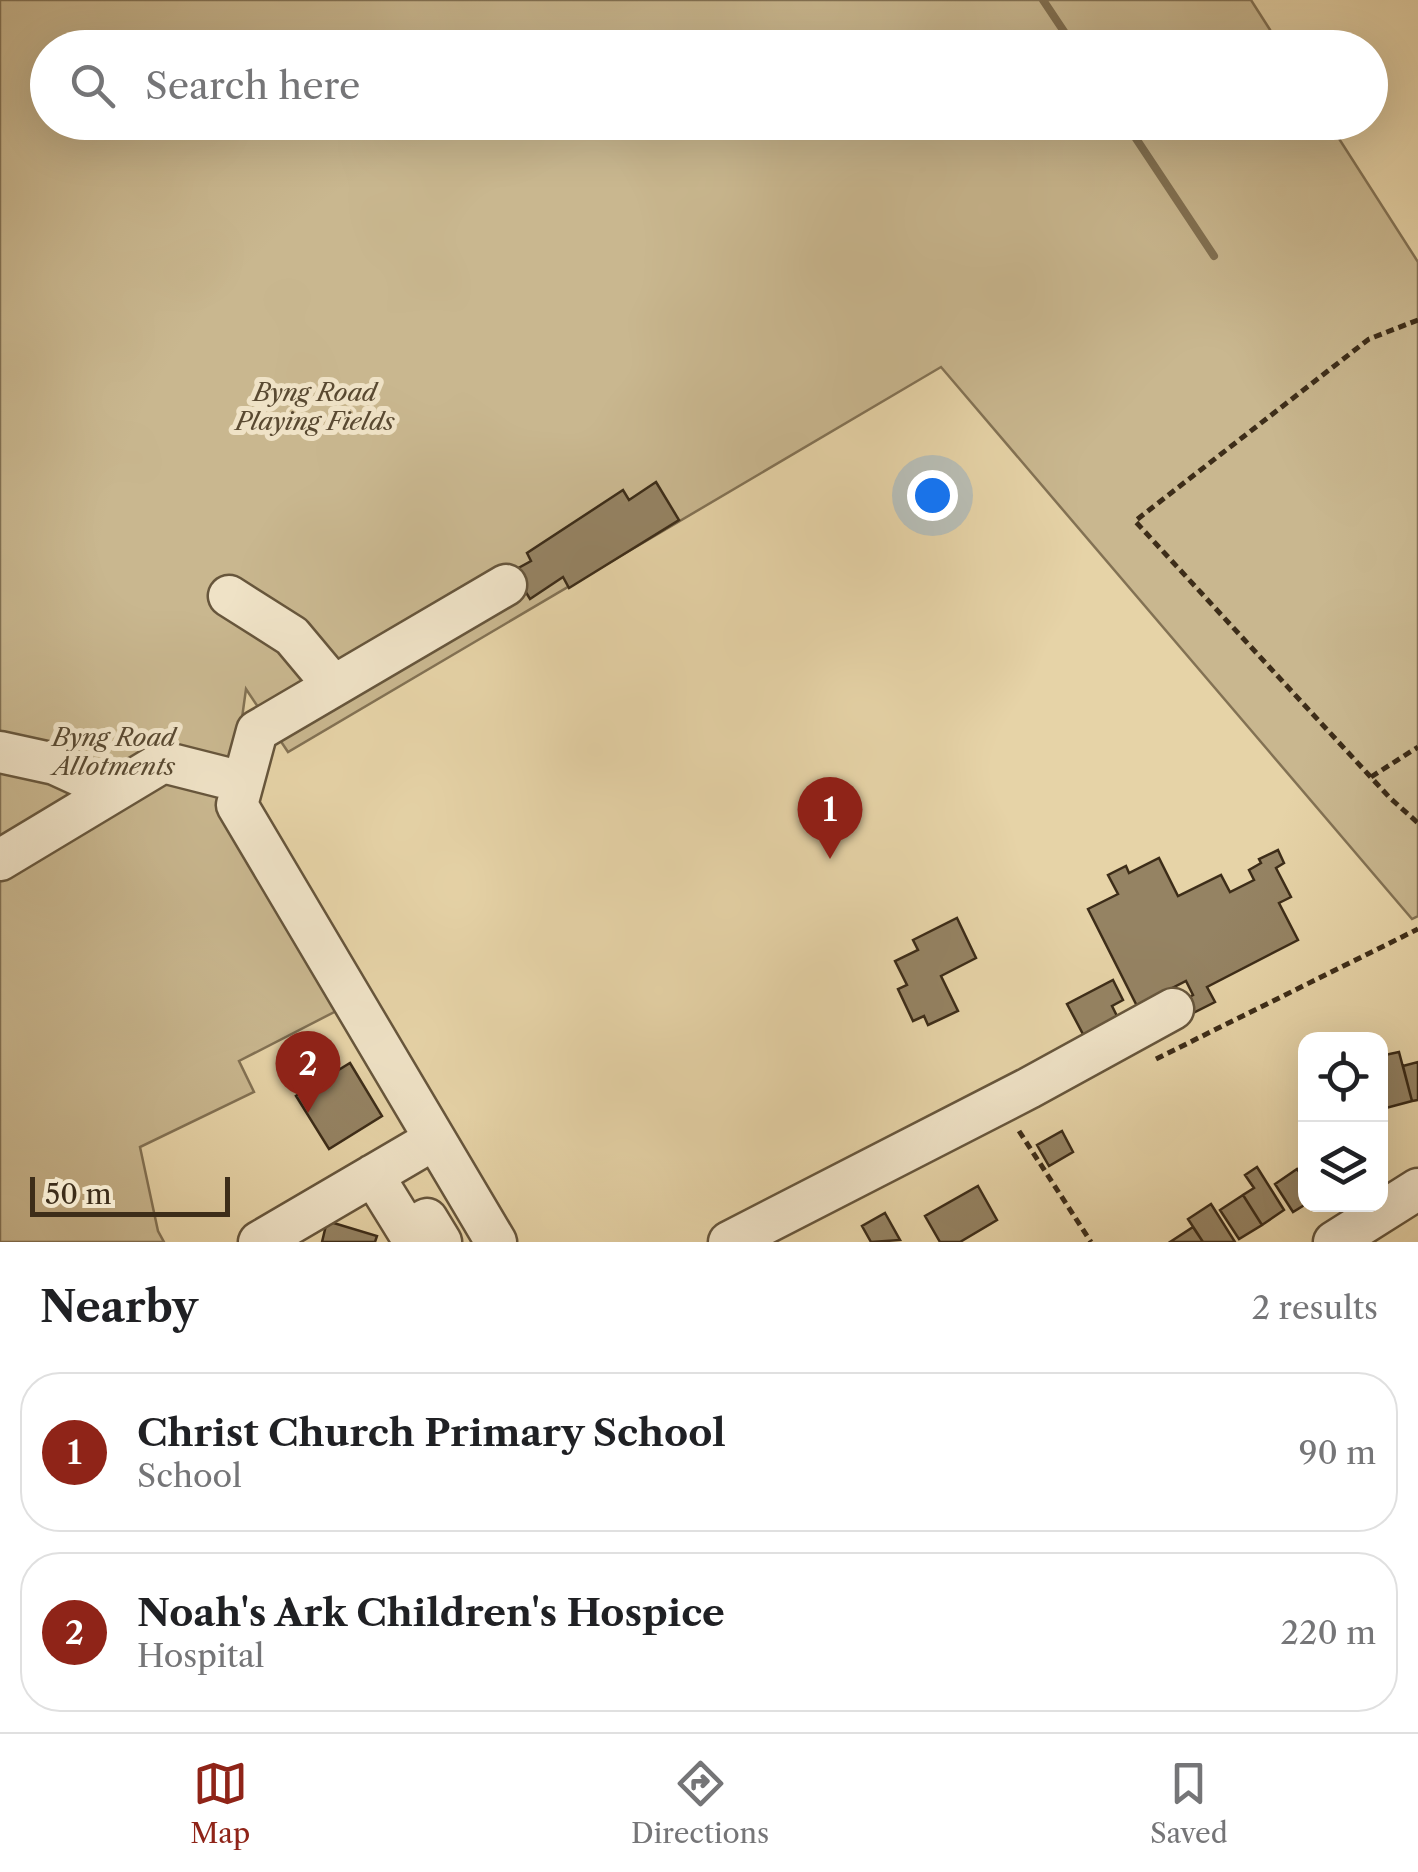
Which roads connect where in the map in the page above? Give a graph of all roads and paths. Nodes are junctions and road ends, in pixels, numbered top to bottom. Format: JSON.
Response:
{"nodes":[{"id":1,"x":1418,"y":320,"type":"edge"},
{"id":2,"x":506,"y":585,"type":"dead end"},
{"id":3,"x":229,"y":596,"type":"dead end"},
{"id":4,"x":333,"y":686,"type":"junction"},
{"id":5,"x":1418,"y":748,"type":"edge"},
{"id":6,"x":0,"y":752,"type":"edge"},
{"id":7,"x":1371,"y":777,"type":"junction"},
{"id":8,"x":242,"y":782,"type":"junction"},
{"id":9,"x":114,"y":791,"type":"junction"},
{"id":10,"x":1418,"y":823,"type":"edge"},
{"id":11,"x":0,"y":860,"type":"edge"},
{"id":12,"x":1418,"y":929,"type":"edge"},
{"id":13,"x":1173,"y":1009,"type":"dead end"},
{"id":14,"x":1140,"y":1067,"type":"dead end"},
{"id":15,"x":1004,"y":1102,"type":"junction"},
{"id":16,"x":435,"y":1138,"type":"junction"},
{"id":17,"x":373,"y":1175,"type":"junction"},
{"id":18,"x":1418,"y":1189,"type":"edge"},
{"id":19,"x":259,"y":1242,"type":"edge"},
{"id":20,"x":441,"y":1242,"type":"edge"},
{"id":21,"x":496,"y":1242,"type":"edge"},
{"id":22,"x":729,"y":1242,"type":"edge"},
{"id":23,"x":1090,"y":1242,"type":"edge"},
{"id":24,"x":1334,"y":1242,"type":"edge"}],
"edges":[{"from":1,"to":7,"type":"path"},
{"from":2,"to":4,"type":"street"},
{"from":3,"to":4,"type":"street"},
{"from":4,"to":8,"type":"street"},
{"from":5,"to":7,"type":"path"},
{"from":6,"to":9,"type":"street"},
{"from":7,"to":10,"type":"path"},
{"from":8,"to":9,"type":"street"},
{"from":8,"to":16,"type":"street"},
{"from":9,"to":11,"type":"street"},
{"from":12,"to":14,"type":"path"},
{"from":13,"to":15,"type":"street"},
{"from":15,"to":22,"type":"street"},
{"from":15,"to":23,"type":"path"},
{"from":16,"to":17,"type":"street"},
{"from":16,"to":21,"type":"street"},
{"from":17,"to":19,"type":"street"},
{"from":17,"to":20,"type":"street"},
{"from":18,"to":24,"type":"street"}]}
